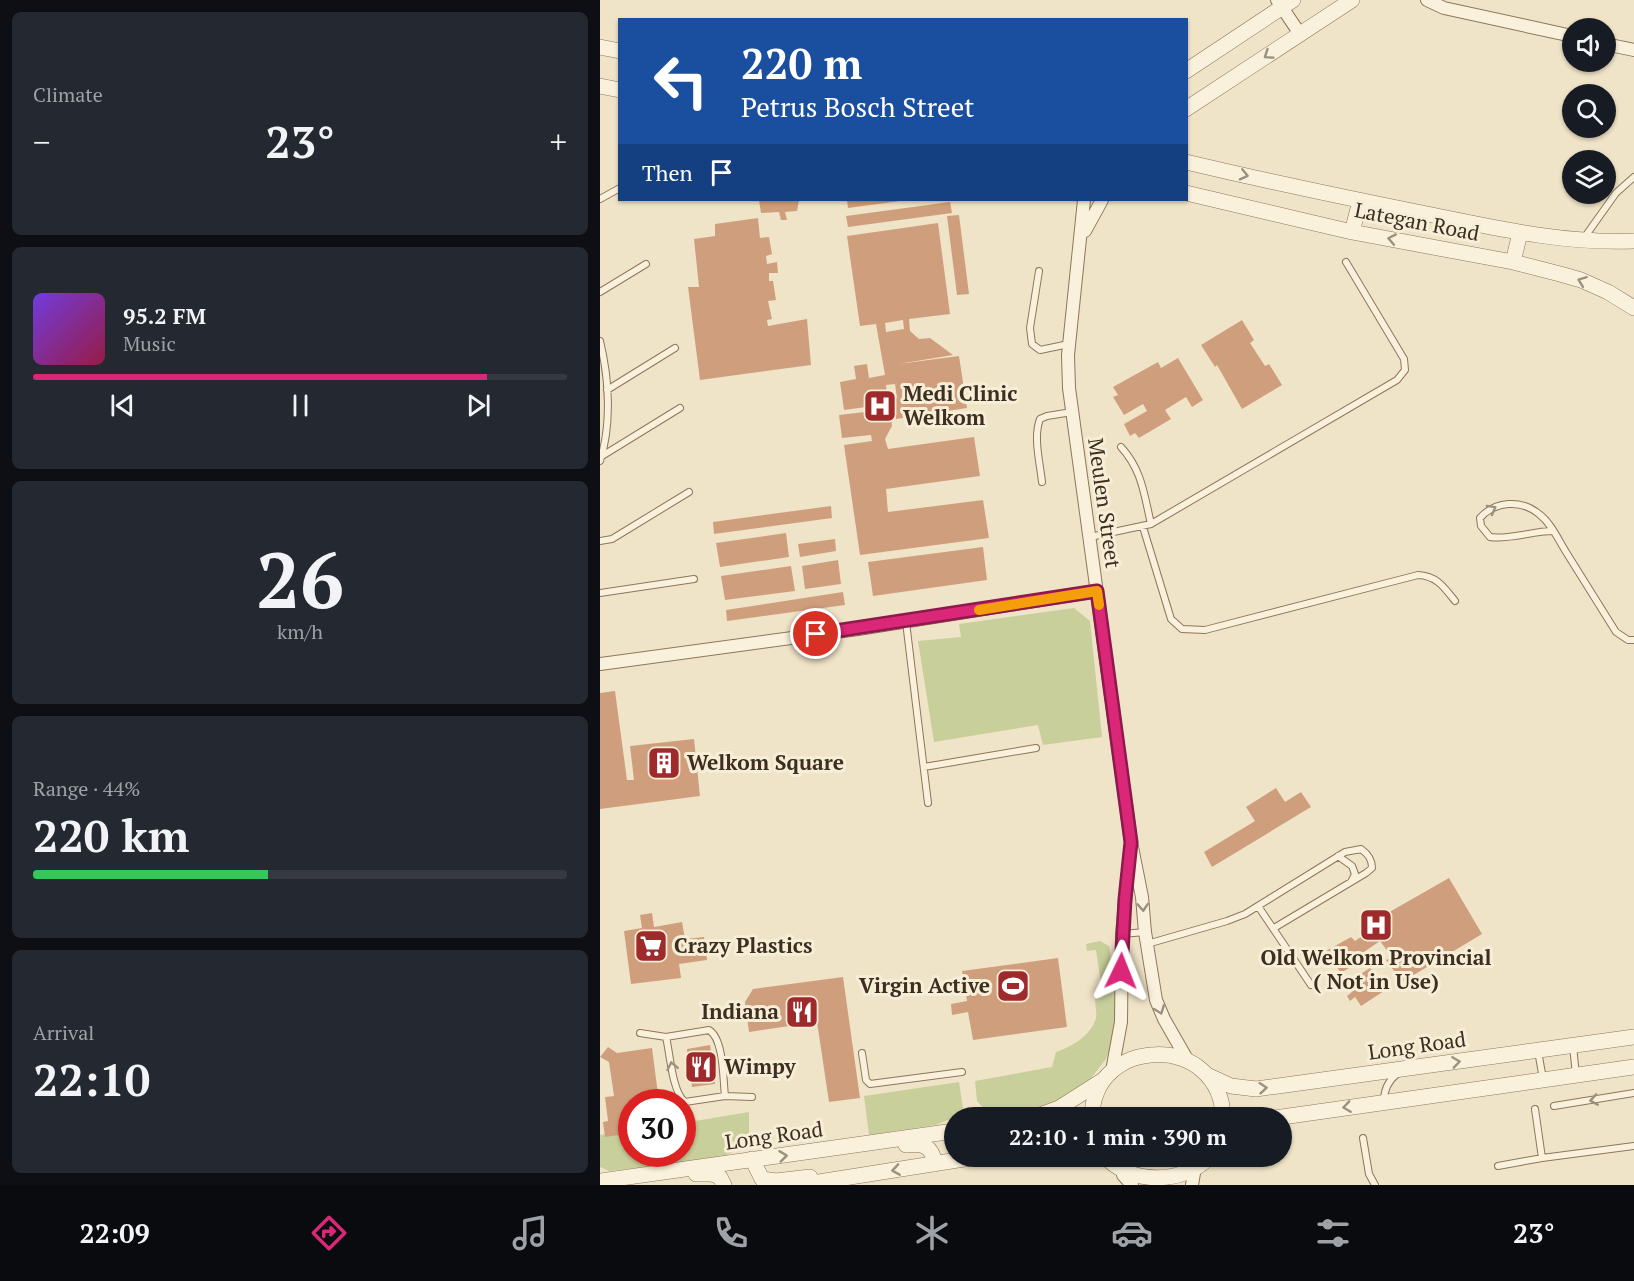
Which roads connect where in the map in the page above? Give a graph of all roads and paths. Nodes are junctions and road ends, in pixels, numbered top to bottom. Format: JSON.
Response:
{"nodes":[{"id":1,"x":1352,"y":0,"type":"edge"},
{"id":2,"x":1427,"y":0,"type":"edge"},
{"id":3,"x":1284,"y":2,"type":"edge"},
{"id":4,"x":1299,"y":34,"type":"junction"},
{"id":5,"x":1562,"y":34,"type":"edge"},
{"id":6,"x":1616,"y":46,"type":"edge"},
{"id":7,"x":600,"y":47,"type":"edge"},
{"id":8,"x":1634,"y":50,"type":"edge"},
{"id":9,"x":618,"y":51,"type":"edge"},
{"id":10,"x":1188,"y":70,"type":"edge"},
{"id":11,"x":600,"y":86,"type":"edge"},
{"id":12,"x":618,"y":90,"type":"edge"},
{"id":13,"x":1188,"y":110,"type":"edge"},
{"id":14,"x":1192,"y":163,"type":"edge"},
{"id":15,"x":1634,"y":177,"type":"edge"},
{"id":16,"x":618,"y":189,"type":"edge"},
{"id":17,"x":1188,"y":193,"type":"edge"},
{"id":18,"x":600,"y":199,"type":"edge"},
{"id":19,"x":1084,"y":201,"type":"edge"},
{"id":20,"x":1101,"y":201,"type":"edge"},
{"id":21,"x":1360,"y":201,"type":"junction"},
{"id":22,"x":1352,"y":231,"type":"junction"},
{"id":23,"x":1520,"y":233,"type":"junction"},
{"id":24,"x":1081,"y":240,"type":"junction"},
{"id":25,"x":1581,"y":241,"type":"junction"},
{"id":26,"x":1634,"y":241,"type":"edge"},
{"id":27,"x":1346,"y":262,"type":"dead end"},
{"id":28,"x":1513,"y":262,"type":"junction"},
{"id":29,"x":646,"y":264,"type":"dead end"},
{"id":30,"x":1039,"y":271,"type":"dead end"},
{"id":31,"x":600,"y":292,"type":"edge"},
{"id":32,"x":1634,"y":308,"type":"edge"},
{"id":33,"x":600,"y":341,"type":"edge"},
{"id":34,"x":1069,"y":344,"type":"junction"},
{"id":35,"x":675,"y":348,"type":"dead end"},
{"id":36,"x":601,"y":351,"type":"edge"},
{"id":37,"x":607,"y":390,"type":"junction"},
{"id":38,"x":680,"y":408,"type":"dead end"},
{"id":39,"x":1072,"y":412,"type":"junction"},
{"id":40,"x":603,"y":429,"type":"edge"},
{"id":41,"x":1121,"y":447,"type":"dead end"},
{"id":42,"x":601,"y":458,"type":"edge"},
{"id":43,"x":1042,"y":482,"type":"dead end"},
{"id":44,"x":688,"y":492,"type":"dead end"},
{"id":45,"x":1151,"y":524,"type":"junction"},
{"id":46,"x":1143,"y":527,"type":"junction"},
{"id":47,"x":1553,"y":531,"type":"junction"},
{"id":48,"x":1090,"y":537,"type":"junction"},
{"id":49,"x":600,"y":541,"type":"edge"},
{"id":50,"x":694,"y":579,"type":"dead end"},
{"id":51,"x":1097,"y":591,"type":"junction"},
{"id":52,"x":600,"y":593,"type":"edge"},
{"id":53,"x":1455,"y":601,"type":"dead end"},
{"id":54,"x":906,"y":621,"type":"junction"},
{"id":55,"x":1634,"y":640,"type":"edge"},
{"id":56,"x":600,"y":664,"type":"edge"},
{"id":57,"x":1036,"y":748,"type":"dead end"},
{"id":58,"x":924,"y":767,"type":"junction"},
{"id":59,"x":928,"y":803,"type":"dead end"},
{"id":60,"x":1131,"y":842,"type":"junction"},
{"id":61,"x":1338,"y":856,"type":"junction"},
{"id":62,"x":1351,"y":882,"type":"junction"},
{"id":63,"x":1258,"y":906,"type":"junction"},
{"id":64,"x":1274,"y":927,"type":"junction"},
{"id":65,"x":1122,"y":934,"type":"junction"},
{"id":66,"x":1146,"y":938,"type":"junction"},
{"id":67,"x":1311,"y":985,"type":"dead end"},
{"id":68,"x":640,"y":1033,"type":"dead end"},
{"id":69,"x":666,"y":1037,"type":"junction"},
{"id":70,"x":1634,"y":1037,"type":"edge"},
{"id":71,"x":1572,"y":1046,"type":"junction"},
{"id":72,"x":1538,"y":1051,"type":"junction"},
{"id":73,"x":862,"y":1053,"type":"dead end"},
{"id":74,"x":1188,"y":1061,"type":"junction"},
{"id":75,"x":1634,"y":1067,"type":"edge"},
{"id":76,"x":1403,"y":1069,"type":"junction"},
{"id":77,"x":962,"y":1072,"type":"dead end"},
{"id":78,"x":1109,"y":1075,"type":"junction"},
{"id":79,"x":1207,"y":1075,"type":"junction"},
{"id":80,"x":1576,"y":1076,"type":"junction"},
{"id":81,"x":1543,"y":1080,"type":"junction"},
{"id":82,"x":1634,"y":1093,"type":"edge"},
{"id":83,"x":725,"y":1096,"type":"junction"},
{"id":84,"x":752,"y":1097,"type":"dead end"},
{"id":85,"x":1384,"y":1102,"type":"junction"},
{"id":86,"x":1554,"y":1106,"type":"dead end"},
{"id":87,"x":1061,"y":1107,"type":"edge"},
{"id":88,"x":1094,"y":1107,"type":"edge"},
{"id":89,"x":1221,"y":1107,"type":"edge"},
{"id":90,"x":1535,"y":1109,"type":"dead end"},
{"id":91,"x":1292,"y":1116,"type":"edge"},
{"id":92,"x":944,"y":1133,"type":"edge"},
{"id":93,"x":1363,"y":1138,"type":"dead end"},
{"id":94,"x":1634,"y":1146,"type":"edge"},
{"id":95,"x":850,"y":1147,"type":"junction"},
{"id":96,"x":1542,"y":1158,"type":"junction"},
{"id":97,"x":752,"y":1159,"type":"junction"},
{"id":98,"x":944,"y":1162,"type":"edge"},
{"id":99,"x":935,"y":1164,"type":"junction"},
{"id":100,"x":1498,"y":1166,"type":"dead end"},
{"id":101,"x":1113,"y":1167,"type":"edge"},
{"id":102,"x":1202,"y":1167,"type":"edge"},
{"id":103,"x":666,"y":1172,"type":"junction"},
{"id":104,"x":840,"y":1179,"type":"junction"},
{"id":105,"x":1193,"y":1179,"type":"edge"},
{"id":106,"x":1128,"y":1180,"type":"edge"},
{"id":107,"x":600,"y":1181,"type":"edge"},
{"id":108,"x":723,"y":1185,"type":"edge"},
{"id":109,"x":800,"y":1185,"type":"edge"},
{"id":110,"x":1375,"y":1185,"type":"edge"}],
"edges":[{"from":1,"to":4,"type":"street"},
{"from":2,"to":5,"type":"street"},
{"from":3,"to":4,"type":"street"},
{"from":3,"to":10,"type":"street"},
{"from":4,"to":13,"type":"street","one_way":true},
{"from":6,"to":8,"type":"street"},
{"from":7,"to":9,"type":"street"},
{"from":11,"to":12,"type":"street"},
{"from":14,"to":21,"type":"street","name":"Lategan Road","one_way":true},
{"from":15,"to":25,"type":"lane"},
{"from":16,"to":18,"type":"lane"},
{"from":17,"to":22,"type":"street","name":"Lategan Road"},
{"from":19,"to":24,"type":"street","name":"Meulen Street"},
{"from":20,"to":24,"type":"street","name":"Meulen Street"},
{"from":21,"to":22,"type":"street"},
{"from":21,"to":23,"type":"street","name":"Lategan Road"},
{"from":28,"to":22,"type":"street","name":"Lategan Road","one_way":true},
{"from":23,"to":25,"type":"street","name":"Lategan Road"},
{"from":23,"to":28,"type":"street"},
{"from":24,"to":34,"type":"street","name":"Meulen Street"},
{"from":25,"to":26,"type":"street","name":"Lategan Road"},
{"from":27,"to":45,"type":"lane"},
{"from":32,"to":28,"type":"street","name":"Lategan Road","one_way":true},
{"from":29,"to":31,"type":"lane"},
{"from":30,"to":34,"type":"lane"},
{"from":33,"to":36,"type":"lane"},
{"from":34,"to":39,"type":"street","name":"Meulen Street"},
{"from":35,"to":37,"type":"lane"},
{"from":36,"to":37,"type":"lane"},
{"from":37,"to":40,"type":"lane"},
{"from":38,"to":42,"type":"lane"},
{"from":39,"to":43,"type":"lane"},
{"from":39,"to":48,"type":"street","name":"Meulen Street"},
{"from":40,"to":42,"type":"lane"},
{"from":41,"to":45,"type":"lane"},
{"from":44,"to":49,"type":"lane"},
{"from":45,"to":46,"type":"lane"},
{"from":46,"to":48,"type":"lane"},
{"from":46,"to":53,"type":"lane"},
{"from":47,"to":47,"type":"lane","one_way":true},
{"from":47,"to":55,"type":"lane"},
{"from":48,"to":51,"type":"street","name":"Meulen Street"},
{"from":50,"to":52,"type":"lane"},
{"from":51,"to":54,"type":"street"},
{"from":51,"to":60,"type":"street","name":"Meulen Street"},
{"from":54,"to":56,"type":"street"},
{"from":54,"to":58,"type":"lane"},
{"from":57,"to":58,"type":"lane"},
{"from":58,"to":59,"type":"lane"},
{"from":60,"to":65,"type":"street","name":"Meulen Street"},
{"from":60,"to":66,"type":"street","name":"Meulen Street","one_way":true},
{"from":61,"to":62,"type":"lane"},
{"from":61,"to":62,"type":"lane"},
{"from":61,"to":63,"type":"lane"},
{"from":62,"to":64,"type":"lane"},
{"from":63,"to":64,"type":"lane"},
{"from":63,"to":66,"type":"lane"},
{"from":64,"to":67,"type":"lane"},
{"from":65,"to":66,"type":"lane"},
{"from":65,"to":78,"type":"street","name":"Meulen Street"},
{"from":66,"to":74,"type":"street","name":"Meulen Street","one_way":true},
{"from":68,"to":69,"type":"lane"},
{"from":83,"to":69,"type":"lane","one_way":true},
{"from":69,"to":83,"type":"lane"},
{"from":70,"to":71,"type":"street","name":"Long Road"},
{"from":71,"to":72,"type":"street","name":"Long Road"},
{"from":71,"to":80,"type":"lane"},
{"from":76,"to":72,"type":"street","name":"Long Road","one_way":true},
{"from":72,"to":81,"type":"lane"},
{"from":73,"to":77,"type":"lane"},
{"from":74,"to":78,"type":"street"},
{"from":74,"to":79,"type":"street"},
{"from":75,"to":80,"type":"street"},
{"from":79,"to":76,"type":"street","name":"Long Road","one_way":true},
{"from":76,"to":85,"type":"lane"},
{"from":78,"to":87,"type":"street"},
{"from":78,"to":88,"type":"street"},
{"from":79,"to":89,"type":"street"},
{"from":80,"to":81,"type":"street"},
{"from":81,"to":85,"type":"street"},
{"from":82,"to":86,"type":"lane","one_way":true},
{"from":83,"to":84,"type":"lane"},
{"from":85,"to":91,"type":"street","one_way":true},
{"from":90,"to":96,"type":"lane"},
{"from":92,"to":95,"type":"street","name":"Long Road"},
{"from":93,"to":110,"type":"lane"},
{"from":94,"to":96,"type":"lane"},
{"from":97,"to":95,"type":"street","name":"Long Road","one_way":true},
{"from":95,"to":99,"type":"street"},
{"from":96,"to":100,"type":"lane"},
{"from":97,"to":103,"type":"street","name":"Long Road"},
{"from":97,"to":104,"type":"street"},
{"from":98,"to":99,"type":"street"},
{"from":99,"to":104,"type":"street","one_way":true},
{"from":101,"to":106,"type":"street"},
{"from":102,"to":105,"type":"street"},
{"from":103,"to":107,"type":"street","name":"Long Road"},
{"from":103,"to":108,"type":"street"},
{"from":104,"to":109,"type":"street"},
{"from":105,"to":106,"type":"street"}]}
